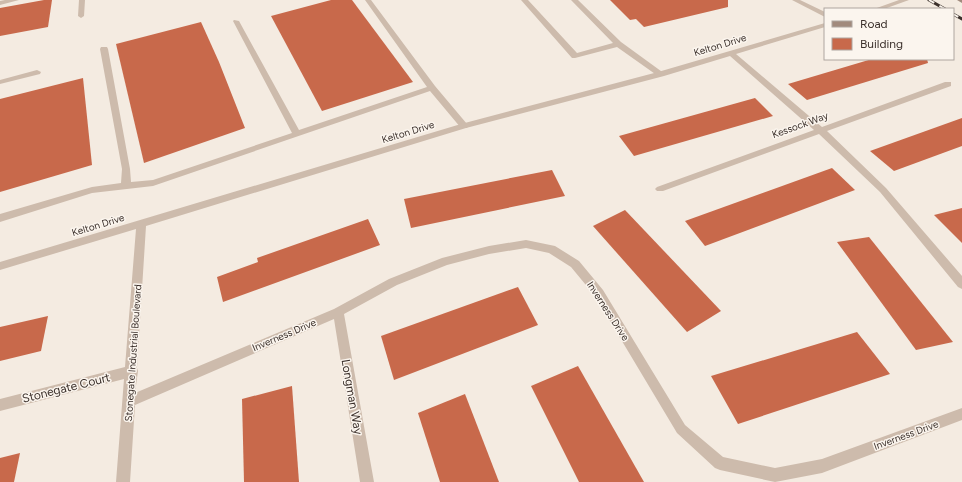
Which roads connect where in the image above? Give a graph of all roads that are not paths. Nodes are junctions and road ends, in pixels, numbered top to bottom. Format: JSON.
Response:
{"nodes":[{"id":1,"x":16,"y":0,"type":"edge"},
{"id":2,"x":82,"y":0,"type":"edge"},
{"id":3,"x":368,"y":0,"type":"edge"},
{"id":4,"x":524,"y":0,"type":"edge"},
{"id":5,"x":574,"y":0,"type":"edge"},
{"id":6,"x":794,"y":0,"type":"edge"},
{"id":7,"x":906,"y":0,"type":"edge"},
{"id":8,"x":0,"y":3,"type":"edge"},
{"id":9,"x":880,"y":8,"type":"edge"},
{"id":10,"x":824,"y":15,"type":"edge"},
{"id":11,"x":81,"y":16,"type":"dead end"},
{"id":12,"x":236,"y":21,"type":"dead end"},
{"id":13,"x":824,"y":25,"type":"edge"},
{"id":14,"x":618,"y":44,"type":"junction"},
{"id":15,"x":104,"y":48,"type":"dead end"},
{"id":16,"x":731,"y":53,"type":"junction"},
{"id":17,"x":37,"y":72,"type":"dead end"},
{"id":18,"x":661,"y":74,"type":"junction"},
{"id":19,"x":0,"y":82,"type":"edge"},
{"id":20,"x":948,"y":84,"type":"dead end"},
{"id":21,"x":432,"y":88,"type":"junction"},
{"id":22,"x":464,"y":126,"type":"junction"},
{"id":23,"x":820,"y":130,"type":"junction"},
{"id":24,"x":296,"y":134,"type":"junction"},
{"id":25,"x":126,"y":186,"type":"junction"},
{"id":26,"x":660,"y":189,"type":"dead end"},
{"id":27,"x":0,"y":218,"type":"edge"},
{"id":28,"x":141,"y":224,"type":"junction"},
{"id":29,"x":0,"y":266,"type":"edge"},
{"id":30,"x":962,"y":284,"type":"edge"},
{"id":31,"x":338,"y":312,"type":"junction"},
{"id":32,"x":132,"y":371,"type":"junction"},
{"id":33,"x":130,"y":401,"type":"junction"},
{"id":34,"x":0,"y":405,"type":"edge"},
{"id":35,"x":962,"y":414,"type":"edge"},
{"id":36,"x":123,"y":482,"type":"edge"},
{"id":37,"x":367,"y":482,"type":"edge"}],
"edges":[{"from":1,"to":8,"type":"street"},
{"from":2,"to":11,"type":"street"},
{"from":3,"to":21,"type":"street"},
{"from":4,"to":14,"type":"street"},
{"from":5,"to":14,"type":"street"},
{"from":6,"to":10,"type":"street"},
{"from":7,"to":9,"type":"street"},
{"from":12,"to":24,"type":"street"},
{"from":13,"to":16,"type":"street","name":"Kelton Drive"},
{"from":14,"to":18,"type":"street"},
{"from":15,"to":25,"type":"street"},
{"from":16,"to":18,"type":"street","name":"Kelton Drive"},
{"from":16,"to":23,"type":"street"},
{"from":17,"to":19,"type":"street"},
{"from":18,"to":22,"type":"street","name":"Kelton Drive"},
{"from":20,"to":23,"type":"street","name":"Kessock Way"},
{"from":21,"to":22,"type":"street"},
{"from":21,"to":24,"type":"street"},
{"from":22,"to":28,"type":"street","name":"Kelton Drive"},
{"from":23,"to":26,"type":"street","name":"Kessock Way"},
{"from":23,"to":30,"type":"street"},
{"from":24,"to":25,"type":"street"},
{"from":25,"to":27,"type":"street"},
{"from":28,"to":29,"type":"street","name":"Kelton Drive"},
{"from":28,"to":32,"type":"street","name":"Stonegate Industrial Boulevard"},
{"from":31,"to":33,"type":"street","name":"Inverness Drive"},
{"from":31,"to":35,"type":"street","name":"Inverness Drive"},
{"from":31,"to":37,"type":"street","name":"Longman Way"},
{"from":32,"to":33,"type":"street","name":"Stonegate Industrial Boulevard"},
{"from":32,"to":34,"type":"street","name":"Stonegate Court"},
{"from":33,"to":36,"type":"street","name":"Stonegate Industrial Boulevard"}]}
